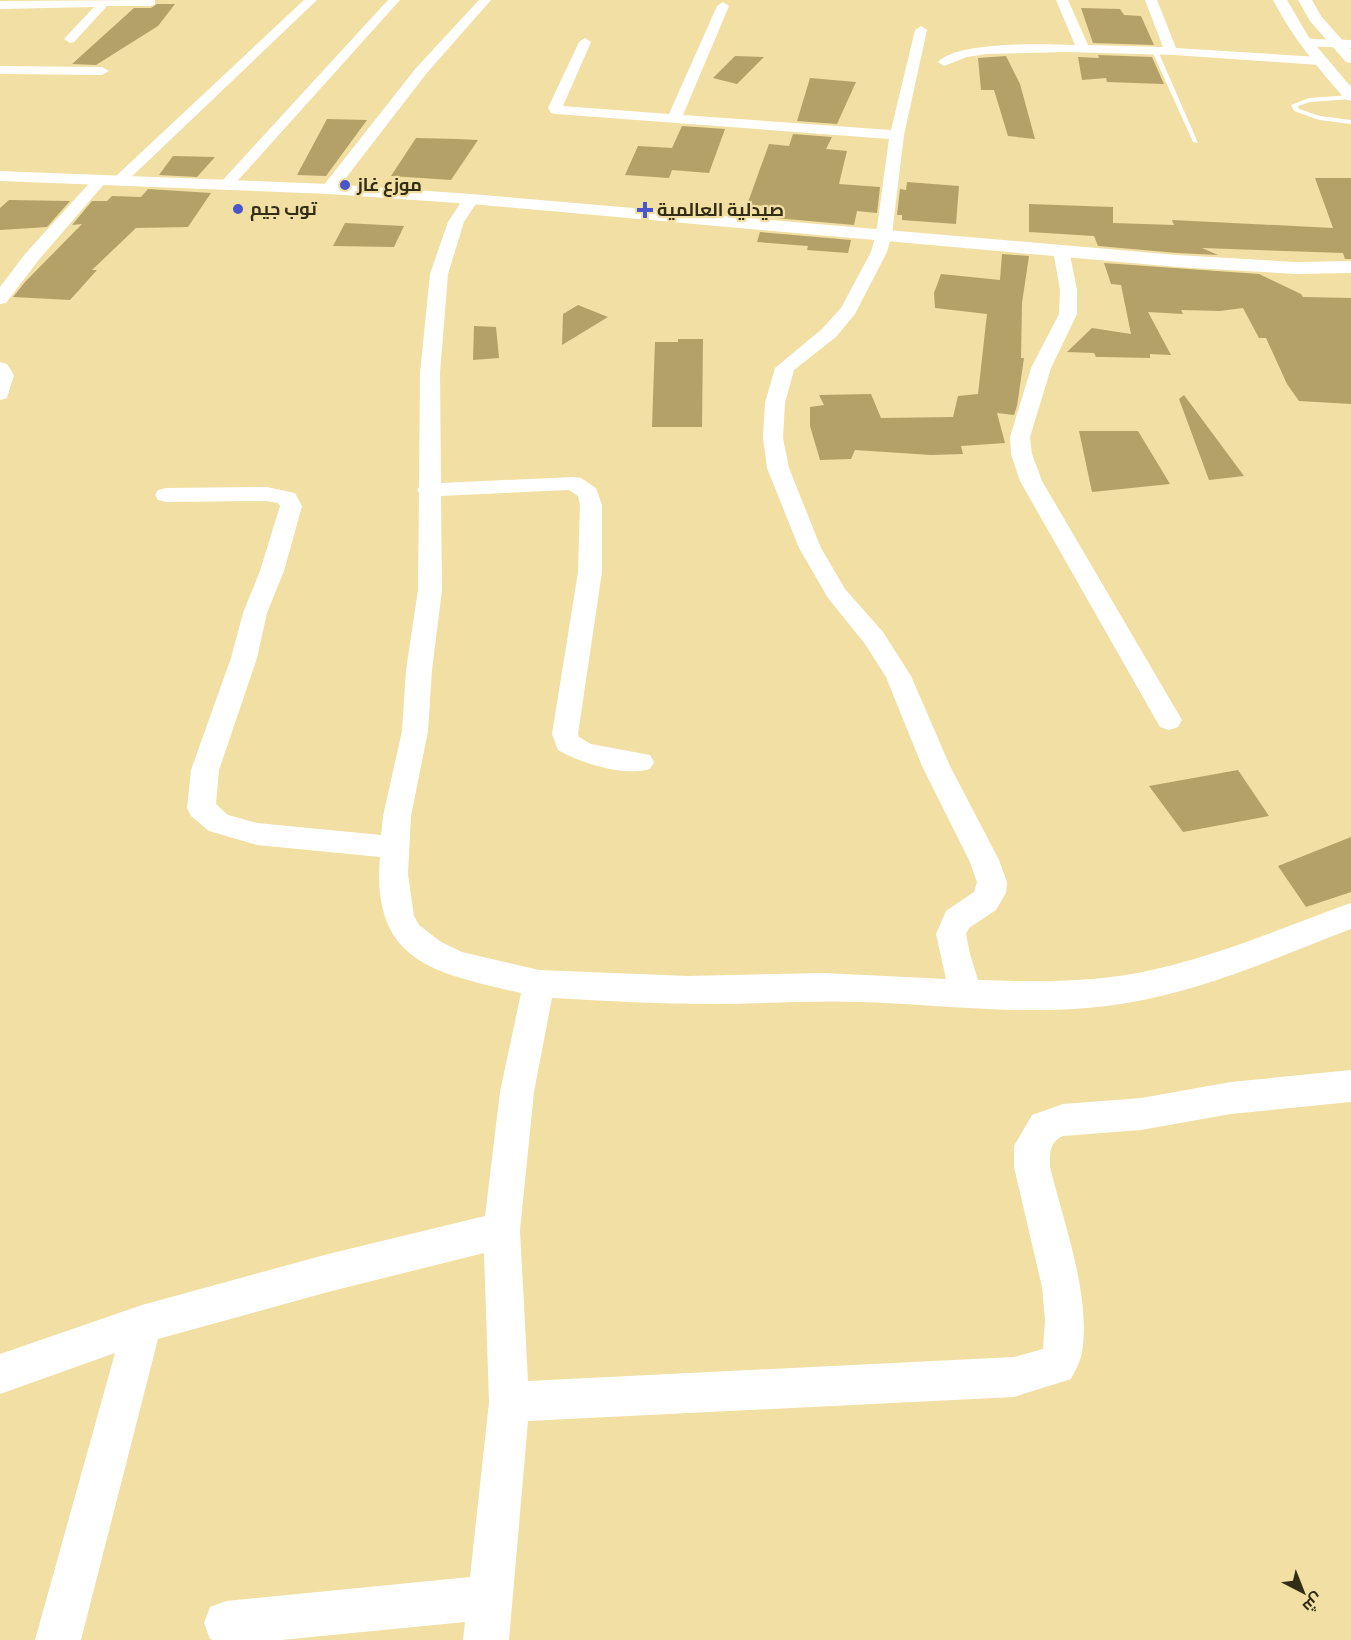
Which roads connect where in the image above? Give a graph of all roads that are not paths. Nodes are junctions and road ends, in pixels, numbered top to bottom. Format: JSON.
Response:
{"nodes":[{"id":1,"x":311,"y":0,"type":"edge"},
{"id":2,"x":394,"y":0,"type":"edge"},
{"id":3,"x":485,"y":0,"type":"edge"},
{"id":4,"x":1062,"y":0,"type":"edge"},
{"id":5,"x":1151,"y":0,"type":"edge"},
{"id":6,"x":1280,"y":0,"type":"edge"},
{"id":7,"x":1305,"y":0,"type":"edge"},
{"id":8,"x":151,"y":2,"type":"edge"},
{"id":9,"x":104,"y":3,"type":"junction"},
{"id":10,"x":0,"y":5,"type":"edge"},
{"id":11,"x":723,"y":6,"type":"dead end"},
{"id":12,"x":921,"y":30,"type":"dead end"},
{"id":13,"x":70,"y":39,"type":"dead end"},
{"id":14,"x":585,"y":42,"type":"dead end"},
{"id":15,"x":1306,"y":43,"type":"junction"},
{"id":16,"x":1335,"y":43,"type":"junction"},
{"id":17,"x":1351,"y":44,"type":"edge"},
{"id":18,"x":1083,"y":48,"type":"junction"},
{"id":19,"x":1155,"y":51,"type":"junction"},
{"id":20,"x":1171,"y":52,"type":"junction"},
{"id":21,"x":1351,"y":59,"type":"edge"},
{"id":22,"x":1319,"y":61,"type":"junction"},
{"id":23,"x":944,"y":62,"type":"dead end"},
{"id":24,"x":0,"y":70,"type":"edge"},
{"id":25,"x":102,"y":71,"type":"dead end"},
{"id":26,"x":1351,"y":97,"type":"edge"},
{"id":27,"x":674,"y":119,"type":"junction"},
{"id":28,"x":1351,"y":122,"type":"edge"},
{"id":29,"x":897,"y":135,"type":"junction"},
{"id":30,"x":1196,"y":142,"type":"dead end"},
{"id":31,"x":0,"y":176,"type":"edge"},
{"id":32,"x":100,"y":180,"type":"junction"},
{"id":33,"x":120,"y":180,"type":"junction"},
{"id":34,"x":226,"y":185,"type":"junction"},
{"id":35,"x":329,"y":189,"type":"junction"},
{"id":36,"x":471,"y":199,"type":"junction"},
{"id":37,"x":884,"y":234,"type":"junction"},
{"id":38,"x":1061,"y":250,"type":"junction"},
{"id":39,"x":1351,"y":267,"type":"edge"},
{"id":40,"x":1296,"y":268,"type":"junction"},
{"id":41,"x":1351,"y":280,"type":"edge"},
{"id":42,"x":0,"y":299,"type":"edge"},
{"id":43,"x":0,"y":368,"type":"edge"},
{"id":44,"x":0,"y":394,"type":"edge"},
{"id":45,"x":429,"y":490,"type":"junction"},
{"id":46,"x":166,"y":495,"type":"dead end"},
{"id":47,"x":1169,"y":720,"type":"dead end"},
{"id":48,"x":640,"y":762,"type":"dead end"},
{"id":49,"x":395,"y":847,"type":"junction"},
{"id":50,"x":1347,"y":925,"type":"edge"},
{"id":51,"x":539,"y":984,"type":"junction"},
{"id":52,"x":966,"y":992,"type":"junction"},
{"id":53,"x":1351,"y":1086,"type":"edge"},
{"id":54,"x":502,"y":1230,"type":"junction"},
{"id":55,"x":142,"y":1324,"type":"junction"},
{"id":56,"x":0,"y":1374,"type":"edge"},
{"id":57,"x":509,"y":1402,"type":"junction"},
{"id":58,"x":489,"y":1597,"type":"junction"},
{"id":59,"x":226,"y":1623,"type":"dead end"},
{"id":60,"x":58,"y":1640,"type":"edge"},
{"id":61,"x":486,"y":1640,"type":"edge"}],
"edges":[{"from":1,"to":33,"type":"street"},
{"from":2,"to":34,"type":"street"},
{"from":3,"to":35,"type":"street"},
{"from":4,"to":18,"type":"street"},
{"from":5,"to":20,"type":"street"},
{"from":6,"to":15,"type":"street"},
{"from":7,"to":16,"type":"street"},
{"from":8,"to":9,"type":"street"},
{"from":9,"to":10,"type":"street"},
{"from":9,"to":13,"type":"street"},
{"from":11,"to":27,"type":"street"},
{"from":12,"to":29,"type":"street"},
{"from":14,"to":27,"type":"street"},
{"from":15,"to":16,"type":"street"},
{"from":15,"to":22,"type":"street"},
{"from":16,"to":17,"type":"street"},
{"from":16,"to":21,"type":"street"},
{"from":18,"to":19,"type":"street"},
{"from":18,"to":23,"type":"street"},
{"from":19,"to":20,"type":"street"},
{"from":19,"to":30,"type":"lane"},
{"from":20,"to":22,"type":"street"},
{"from":22,"to":26,"type":"street"},
{"from":24,"to":25,"type":"street"},
{"from":26,"to":28,"type":"lane"},
{"from":27,"to":29,"type":"street"},
{"from":29,"to":37,"type":"street"},
{"from":31,"to":32,"type":"street"},
{"from":32,"to":33,"type":"street"},
{"from":32,"to":42,"type":"street"},
{"from":33,"to":34,"type":"street"},
{"from":34,"to":35,"type":"street"},
{"from":35,"to":36,"type":"street"},
{"from":36,"to":37,"type":"street"},
{"from":36,"to":45,"type":"street"},
{"from":37,"to":38,"type":"street"},
{"from":37,"to":52,"type":"street"},
{"from":38,"to":40,"type":"street"},
{"from":38,"to":47,"type":"street"},
{"from":39,"to":40,"type":"street"},
{"from":40,"to":41,"type":"street"},
{"from":43,"to":44,"type":"street"},
{"from":45,"to":48,"type":"street"},
{"from":45,"to":49,"type":"street"},
{"from":46,"to":49,"type":"street"},
{"from":49,"to":51,"type":"street"},
{"from":50,"to":52,"type":"street"},
{"from":51,"to":52,"type":"street"},
{"from":51,"to":54,"type":"street"},
{"from":53,"to":57,"type":"street"},
{"from":54,"to":55,"type":"street"},
{"from":54,"to":57,"type":"street"},
{"from":55,"to":56,"type":"street"},
{"from":55,"to":60,"type":"street"},
{"from":57,"to":58,"type":"street"},
{"from":58,"to":59,"type":"street"},
{"from":58,"to":61,"type":"street"}]}
